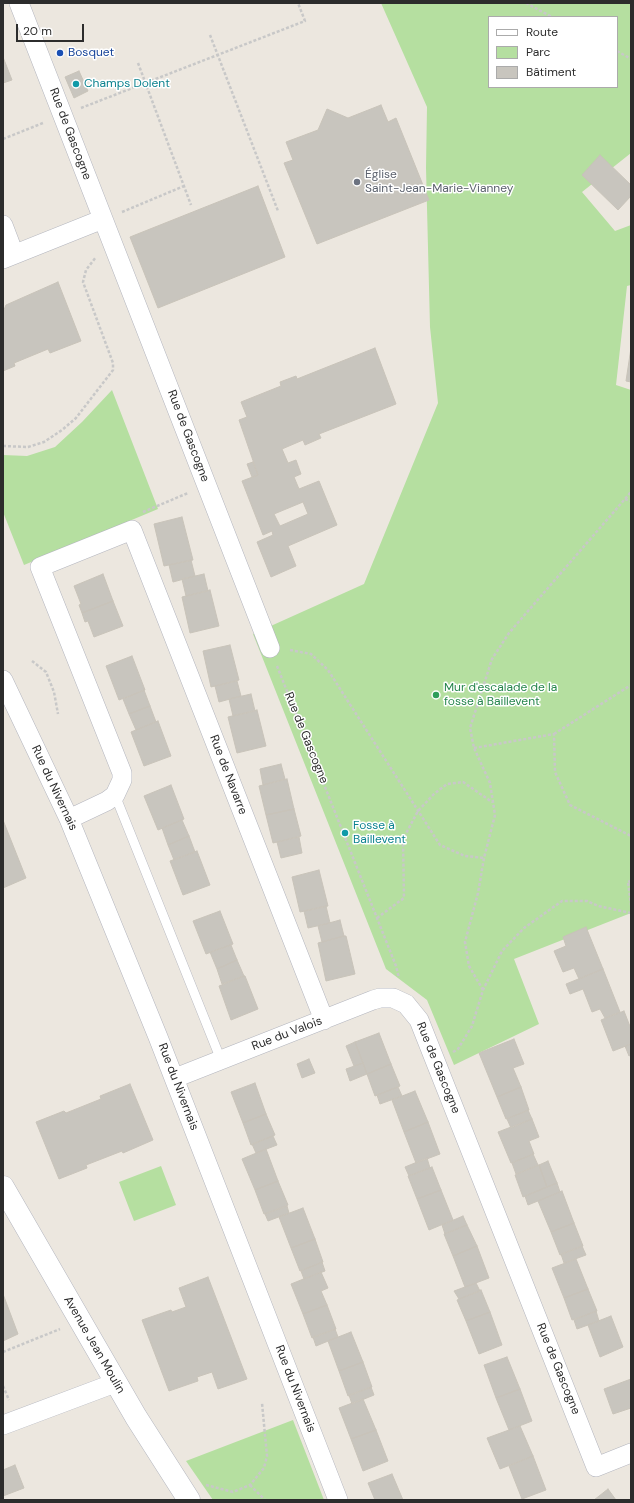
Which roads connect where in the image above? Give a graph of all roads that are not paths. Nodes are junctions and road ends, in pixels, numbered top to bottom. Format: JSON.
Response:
{"nodes":[{"id":1,"x":19,"y":3,"type":"edge"},
{"id":2,"x":103,"y":219,"type":"junction"},
{"id":3,"x":3,"y":225,"type":"edge"},
{"id":4,"x":9,"y":256,"type":"edge"},
{"id":5,"x":272,"y":651,"type":"road end"},
{"id":6,"x":3,"y":680,"type":"edge"},
{"id":7,"x":115,"y":795,"type":"junction"},
{"id":8,"x":69,"y":819,"type":"junction"},
{"id":9,"x":400,"y":1000,"type":"joint"},
{"id":10,"x":324,"y":1020,"type":"junction"},
{"id":11,"x":221,"y":1060,"type":"junction"},
{"id":12,"x":175,"y":1078,"type":"junction"},
{"id":13,"x":3,"y":1187,"type":"edge"},
{"id":14,"x":115,"y":1383,"type":"junction"},
{"id":15,"x":3,"y":1425,"type":"edge"},
{"id":16,"x":631,"y":1453,"type":"edge"},
{"id":17,"x":189,"y":1500,"type":"edge"},
{"id":18,"x":338,"y":1500,"type":"edge"}],
"edges":[{"from":1,"to":2,"type":"street","name":"Rue de Gascogne"},
{"from":2,"to":4,"type":"street"},
{"from":2,"to":5,"type":"street","name":"Rue de Gascogne"},
{"from":3,"to":4,"type":"street"},
{"from":6,"to":8,"type":"street","name":"Rue du Nivernais"},
{"from":7,"to":8,"type":"street"},
{"from":7,"to":10,"type":"street","name":"Rue de Navarre"},
{"from":7,"to":11,"type":"lane"},
{"from":8,"to":12,"type":"street","name":"Rue du Nivernais"},
{"from":9,"to":10,"type":"street","name":"Rue du Valois"},
{"from":9,"to":16,"type":"street","name":"Rue de Gascogne"},
{"from":10,"to":11,"type":"street","name":"Rue du Valois"},
{"from":11,"to":12,"type":"street","name":"Rue du Valois"},
{"from":12,"to":18,"type":"street","name":"Rue du Nivernais"},
{"from":13,"to":14,"type":"street","name":"Avenue Jean Moulin"},
{"from":14,"to":15,"type":"street"},
{"from":14,"to":17,"type":"street","name":"Avenue Jean Moulin"}]}
